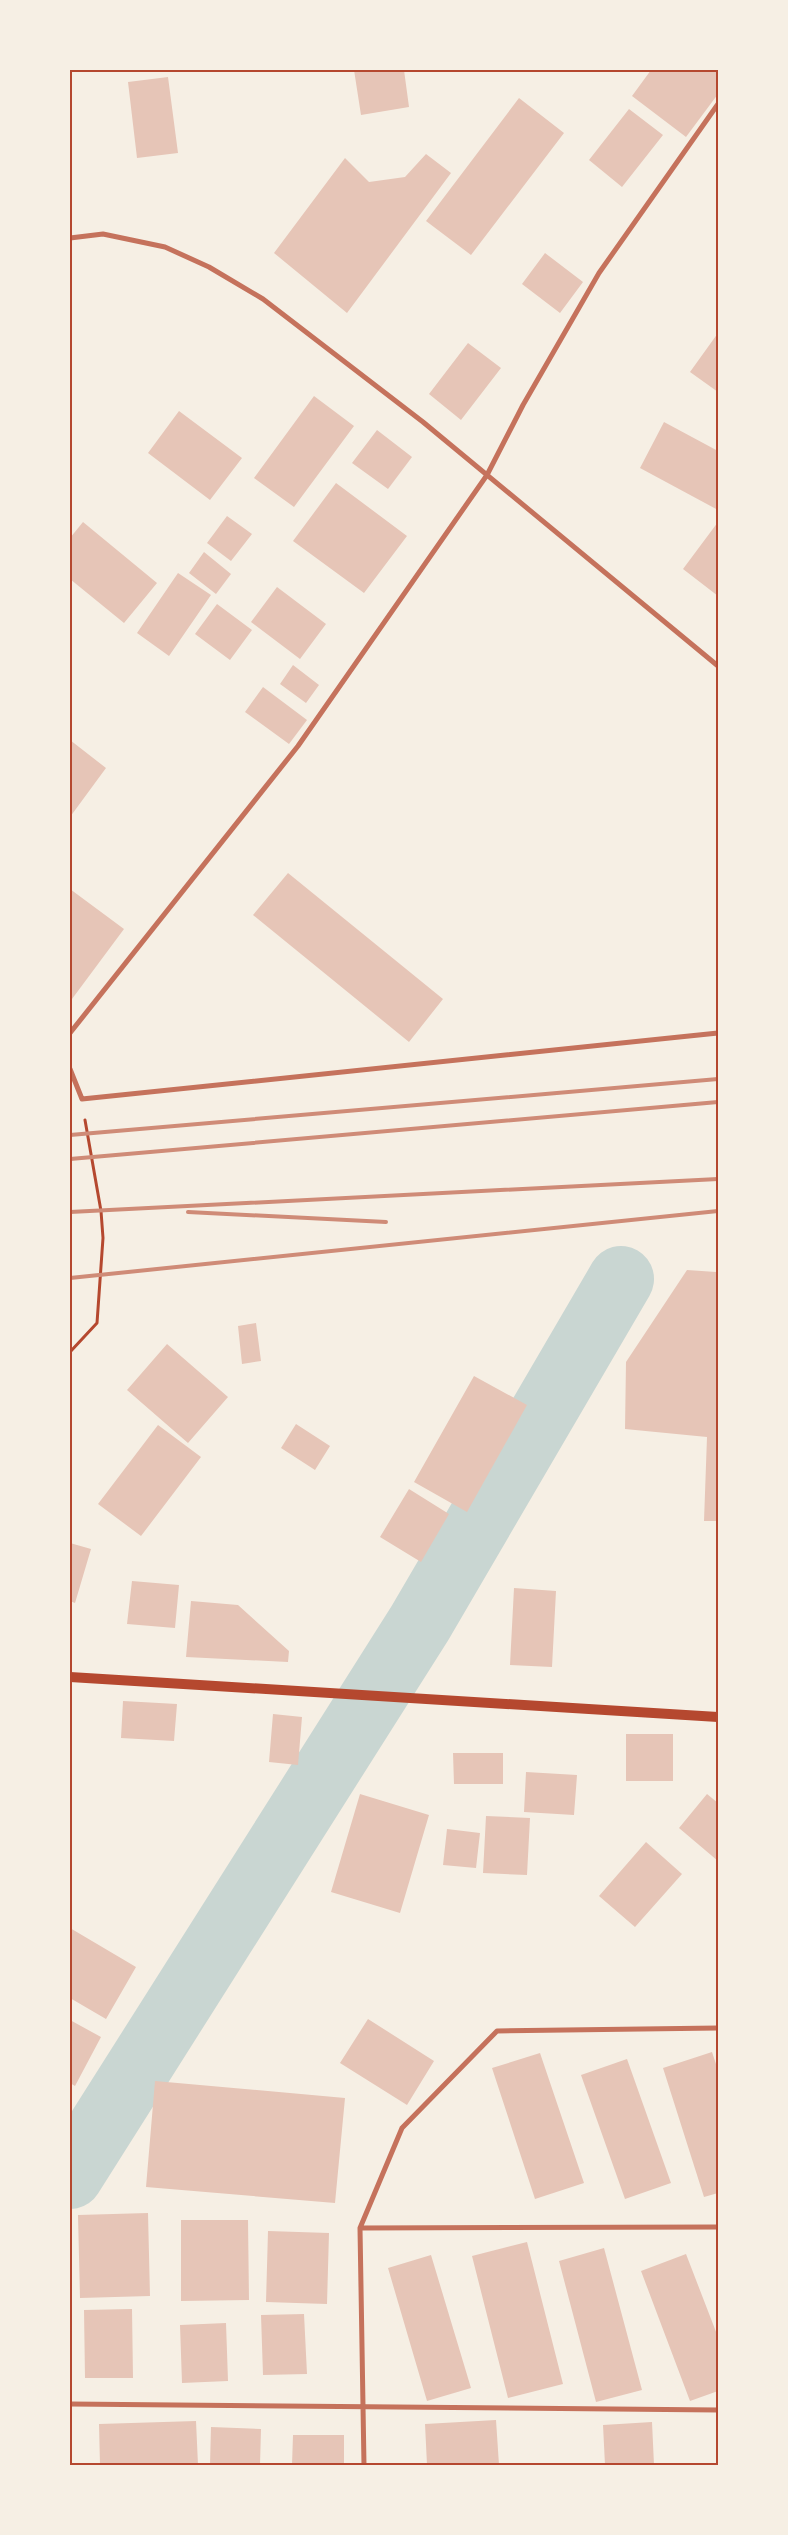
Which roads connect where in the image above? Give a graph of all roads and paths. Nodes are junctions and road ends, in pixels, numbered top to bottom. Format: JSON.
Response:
{"nodes":[{"id":1,"x":718,"y":104,"type":"edge"},
{"id":2,"x":70,"y":238,"type":"edge"},
{"id":3,"x":487,"y":475,"type":"junction"},
{"id":4,"x":718,"y":666,"type":"edge"},
{"id":5,"x":70,"y":1033,"type":"edge"},
{"id":6,"x":718,"y":1033,"type":"edge"},
{"id":7,"x":70,"y":1069,"type":"edge"},
{"id":8,"x":82,"y":1099,"type":"junction"},
{"id":9,"x":70,"y":1352,"type":"edge"},
{"id":10,"x":70,"y":1677,"type":"edge"},
{"id":11,"x":718,"y":1717,"type":"edge"},
{"id":12,"x":718,"y":2028,"type":"edge"},
{"id":13,"x":718,"y":2227,"type":"edge"},
{"id":14,"x":360,"y":2228,"type":"junction"},
{"id":15,"x":70,"y":2404,"type":"edge"},
{"id":16,"x":363,"y":2406,"type":"junction"},
{"id":17,"x":718,"y":2410,"type":"edge"},
{"id":18,"x":364,"y":2465,"type":"edge"}],
"edges":[{"from":1,"to":3,"type":"street"},
{"from":2,"to":3,"type":"street"},
{"from":3,"to":4,"type":"street"},
{"from":3,"to":5,"type":"street"},
{"from":6,"to":8,"type":"street"},
{"from":7,"to":8,"type":"street"},
{"from":8,"to":9,"type":"path"},
{"from":10,"to":11,"type":"main road"},
{"from":12,"to":14,"type":"street"},
{"from":13,"to":14,"type":"street"},
{"from":14,"to":16,"type":"street"},
{"from":15,"to":16,"type":"street"},
{"from":16,"to":17,"type":"street"},
{"from":16,"to":18,"type":"street"}]}
